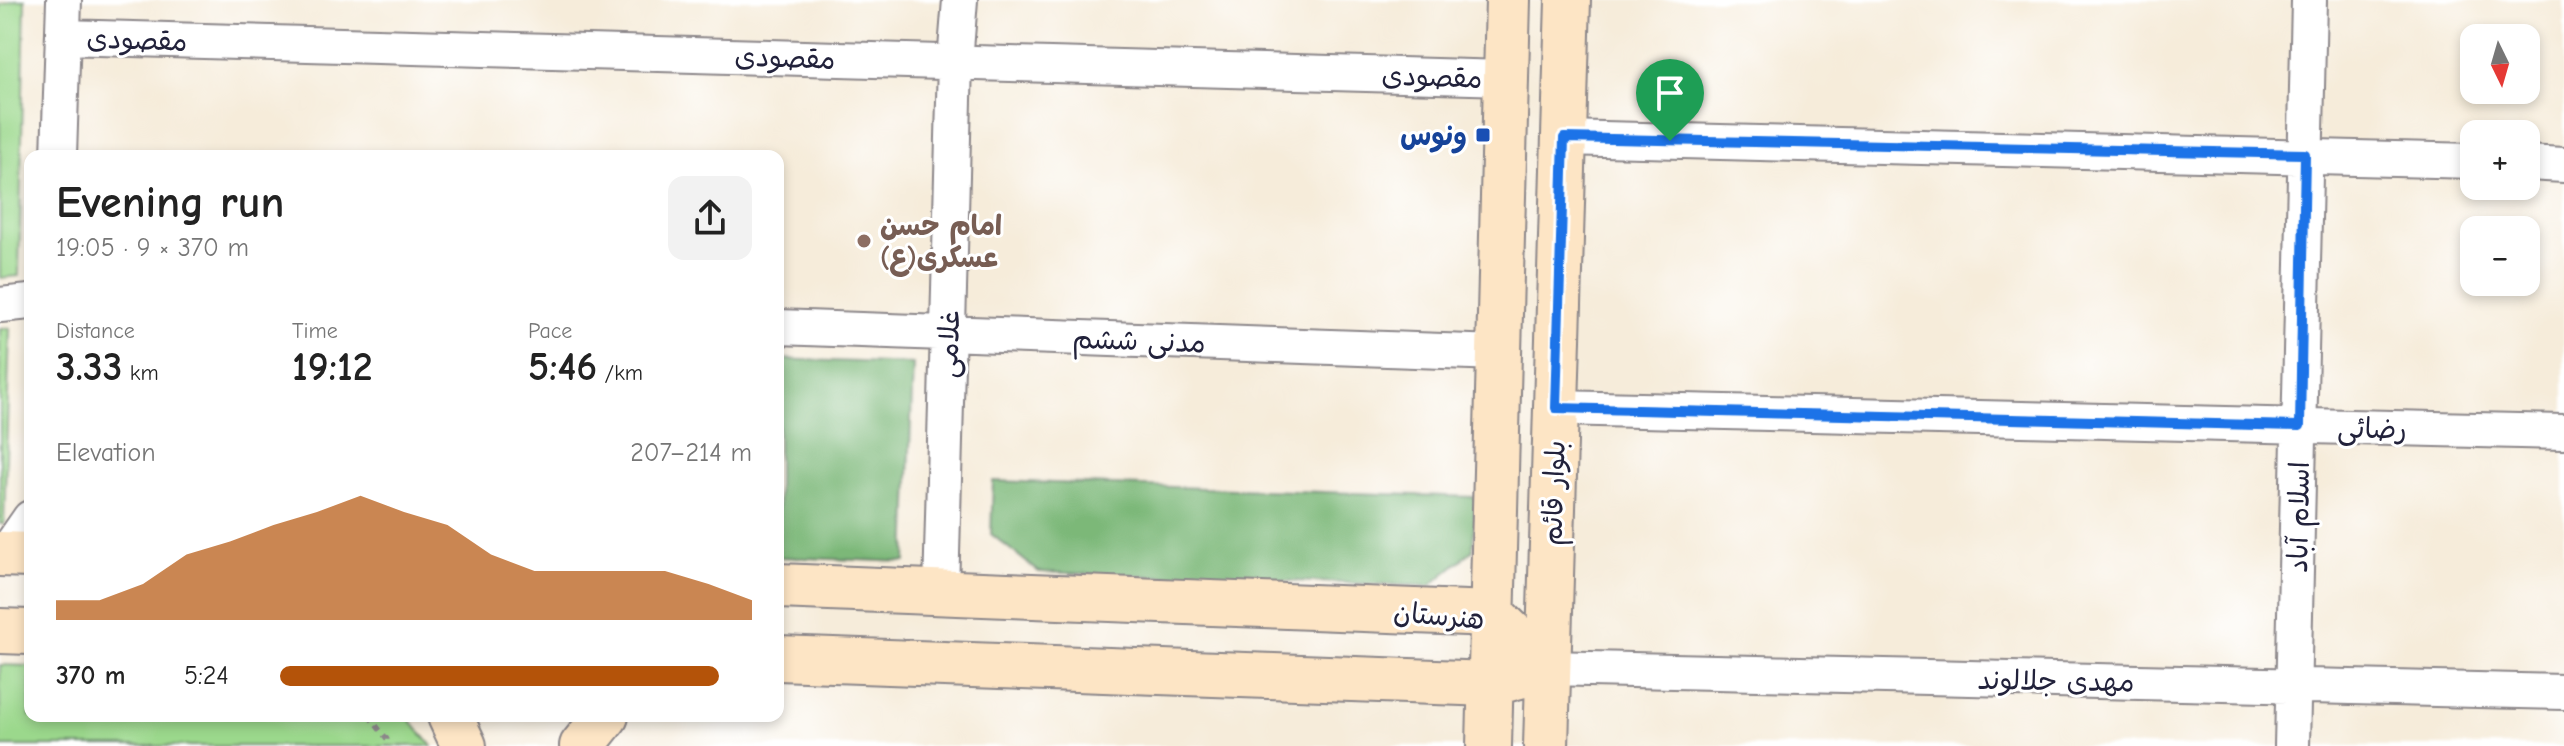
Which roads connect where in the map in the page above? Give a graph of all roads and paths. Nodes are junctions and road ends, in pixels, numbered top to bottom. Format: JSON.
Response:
{"nodes":[{"id":1,"x":64,"y":0,"type":"edge"},
{"id":2,"x":960,"y":0,"type":"edge"},
{"id":3,"x":1508,"y":0,"type":"edge"},
{"id":4,"x":1568,"y":0,"type":"edge"},
{"id":5,"x":2309,"y":0,"type":"edge"},
{"id":6,"x":63,"y":37,"type":"junction"},
{"id":7,"x":955,"y":62,"type":"junction"},
{"id":8,"x":1506,"y":78,"type":"junction"},
{"id":9,"x":1564,"y":138,"type":"junction"},
{"id":10,"x":59,"y":150,"type":"edge"},
{"id":11,"x":2305,"y":154,"type":"junction"},
{"id":12,"x":2460,"y":160,"type":"edge"},
{"id":13,"x":2540,"y":164,"type":"edge"},
{"id":14,"x":2564,"y":165,"type":"edge"},
{"id":15,"x":24,"y":303,"type":"edge"},
{"id":16,"x":0,"y":305,"type":"edge"},
{"id":17,"x":784,"y":327,"type":"edge"},
{"id":18,"x":948,"y":333,"type":"junction"},
{"id":19,"x":1499,"y":353,"type":"junction"},
{"id":20,"x":1556,"y":408,"type":"junction"},
{"id":21,"x":2300,"y":426,"type":"junction"},
{"id":22,"x":2564,"y":432,"type":"edge"},
{"id":23,"x":24,"y":530,"type":"edge"},
{"id":24,"x":12,"y":555,"type":"edge"},
{"id":25,"x":784,"y":586,"type":"edge"},
{"id":26,"x":941,"y":592,"type":"junction"},
{"id":27,"x":1492,"y":614,"type":"junction"},
{"id":28,"x":0,"y":631,"type":"edge"},
{"id":29,"x":24,"y":632,"type":"edge"},
{"id":30,"x":784,"y":658,"type":"edge"},
{"id":31,"x":1548,"y":668,"type":"junction"},
{"id":32,"x":1490,"y":684,"type":"junction"},
{"id":33,"x":2294,"y":686,"type":"junction"},
{"id":34,"x":2564,"y":692,"type":"edge"},
{"id":35,"x":374,"y":722,"type":"edge"},
{"id":36,"x":453,"y":722,"type":"edge"},
{"id":37,"x":601,"y":722,"type":"edge"},
{"id":38,"x":387,"y":746,"type":"edge"},
{"id":39,"x":464,"y":746,"type":"edge"},
{"id":40,"x":582,"y":746,"type":"edge"},
{"id":41,"x":1489,"y":746,"type":"edge"},
{"id":42,"x":1546,"y":746,"type":"edge"},
{"id":43,"x":2292,"y":746,"type":"edge"}],
"edges":[{"from":1,"to":6,"type":"street"},
{"from":2,"to":7,"type":"street","name":"غلامی"},
{"from":3,"to":8,"type":"main road","name":"بلوار قائم"},
{"from":4,"to":9,"type":"main road","name":"بلوار قائم"},
{"from":5,"to":11,"type":"street","name":"اسلام آباد"},
{"from":6,"to":7,"type":"street","name":"مقصودی"},
{"from":6,"to":10,"type":"street"},
{"from":7,"to":8,"type":"street","name":"مقصودی"},
{"from":7,"to":18,"type":"street","name":"غلامی"},
{"from":8,"to":19,"type":"main road","name":"بلوار قائم"},
{"from":9,"to":11,"type":"street"},
{"from":9,"to":20,"type":"main road","name":"بلوار قائم"},
{"from":11,"to":12,"type":"street"},
{"from":11,"to":21,"type":"street","name":"اسلام آباد"},
{"from":13,"to":14,"type":"street"},
{"from":15,"to":16,"type":"street"},
{"from":17,"to":18,"type":"street","name":"مدنی ششم"},
{"from":18,"to":19,"type":"street","name":"مدنی ششم"},
{"from":18,"to":26,"type":"street","name":"غلامی"},
{"from":19,"to":27,"type":"main road","name":"بلوار قائم"},
{"from":20,"to":21,"type":"street","name":"رضائی"},
{"from":20,"to":31,"type":"main road","name":"بلوار قائم"},
{"from":21,"to":22,"type":"street","name":"رضائی"},
{"from":21,"to":33,"type":"street","name":"اسلام آباد"},
{"from":23,"to":24,"type":"street"},
{"from":25,"to":26,"type":"main road","name":"هنرستان"},
{"from":26,"to":27,"type":"main road","name":"هنرستان"},
{"from":27,"to":31,"type":"main road","name":"هنرستان"},
{"from":27,"to":32,"type":"main road","name":"بلوار قائم"},
{"from":28,"to":29,"type":"main road"},
{"from":30,"to":32,"type":"main road"},
{"from":31,"to":32,"type":"main road"},
{"from":31,"to":33,"type":"street","name":"مهدی جلالوند"},
{"from":31,"to":42,"type":"main road","name":"بلوار قائم"},
{"from":32,"to":41,"type":"main road","name":"بلوار قائم"},
{"from":33,"to":34,"type":"street","name":"مهدی جلالوند"},
{"from":33,"to":43,"type":"street","name":"اسلام آباد"},
{"from":35,"to":38,"type":"path"},
{"from":36,"to":39,"type":"main road"},
{"from":37,"to":40,"type":"main road"}]}
